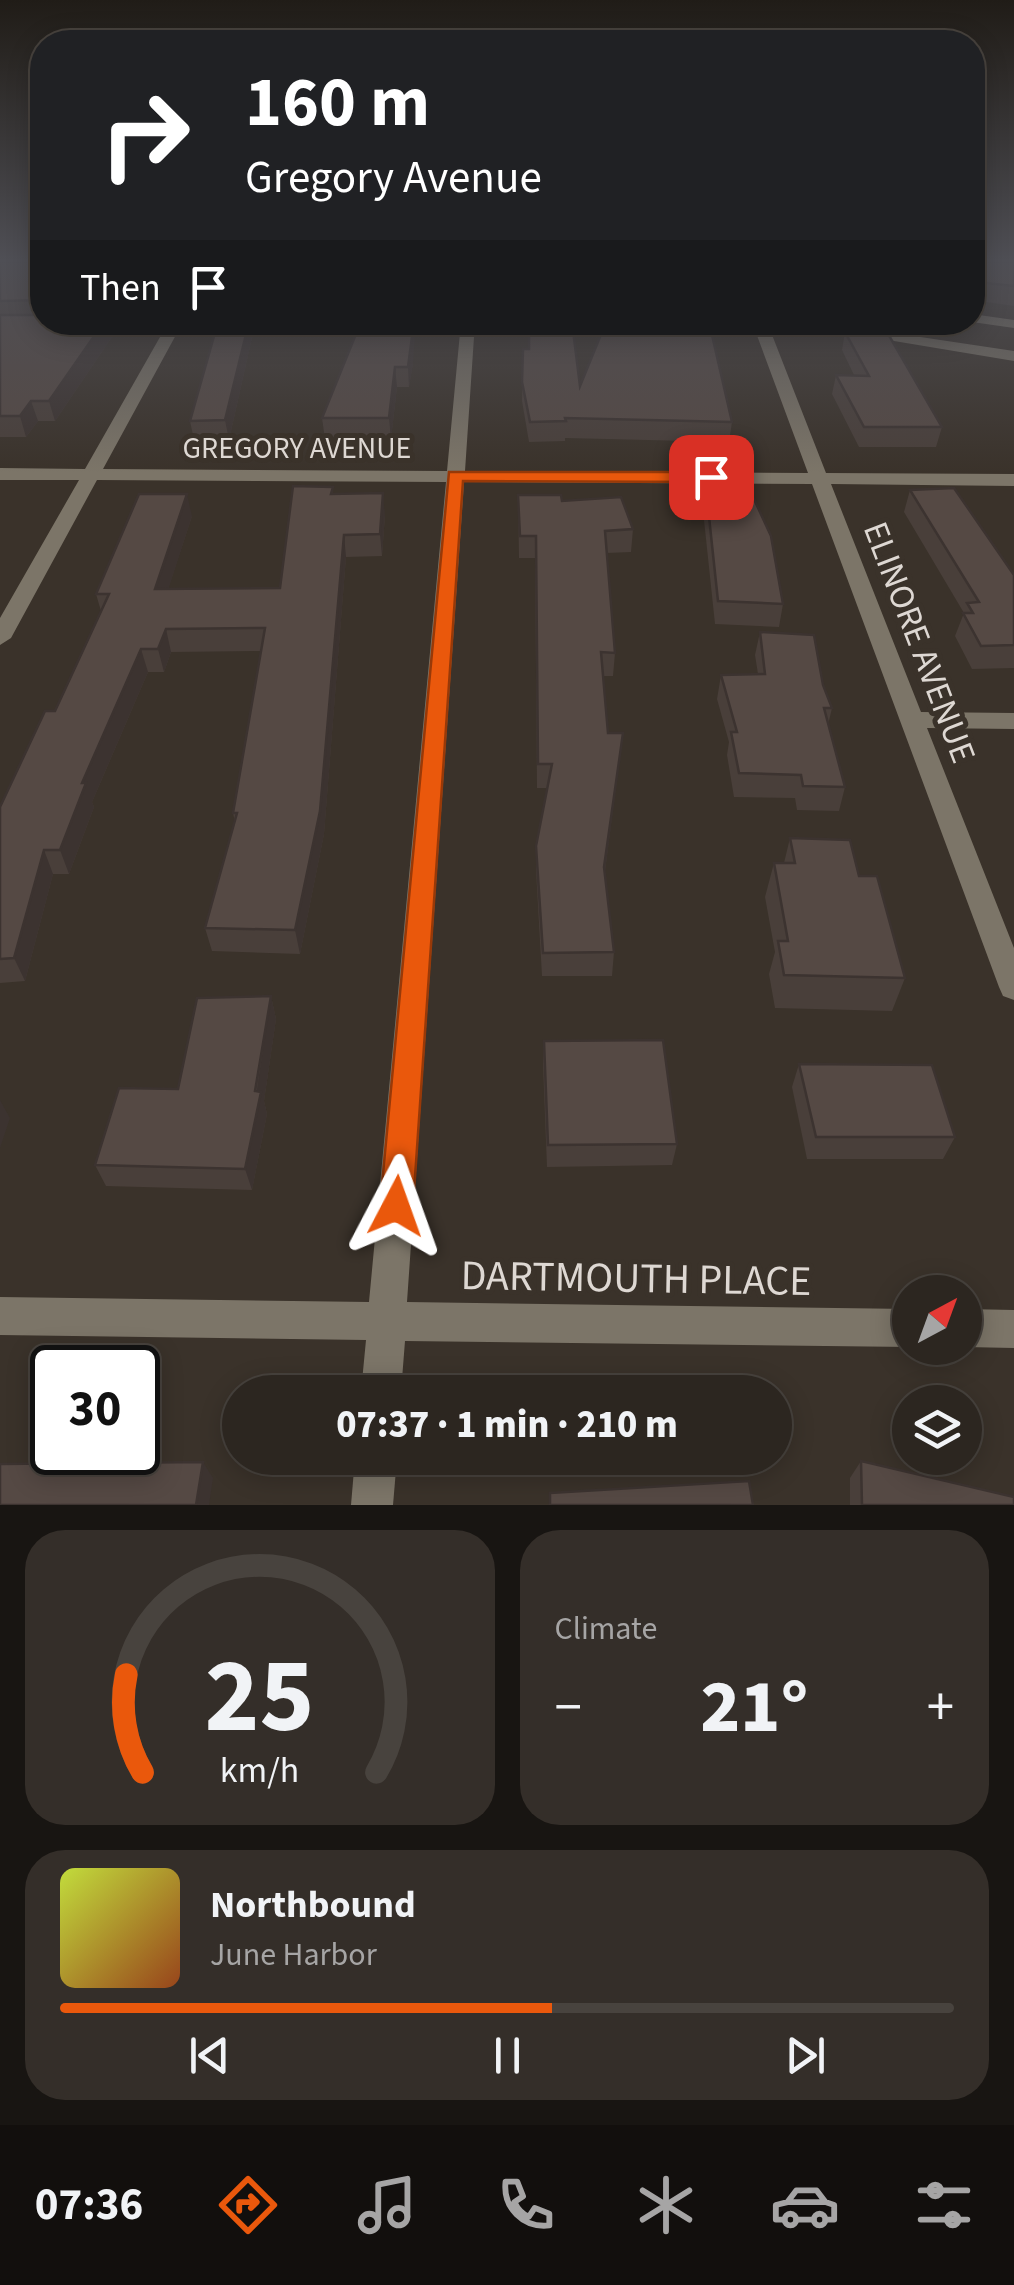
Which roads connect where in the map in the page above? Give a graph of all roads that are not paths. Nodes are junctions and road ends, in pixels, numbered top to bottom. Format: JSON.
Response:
{"nodes":[{"id":1,"x":169,"y":335,"type":"edge"},
{"id":2,"x":467,"y":335,"type":"edge"},
{"id":3,"x":764,"y":335,"type":"edge"},
{"id":4,"x":874,"y":335,"type":"edge"},
{"id":5,"x":1014,"y":356,"type":"edge"},
{"id":6,"x":0,"y":474,"type":"edge"},
{"id":7,"x":91,"y":474,"type":"junction"},
{"id":8,"x":455,"y":476,"type":"junction"},
{"id":9,"x":820,"y":478,"type":"junction"},
{"id":10,"x":1014,"y":480,"type":"edge"},
{"id":11,"x":0,"y":638,"type":"edge"},
{"id":12,"x":913,"y":720,"type":"junction"},
{"id":13,"x":1014,"y":722,"type":"edge"},
{"id":14,"x":1014,"y":987,"type":"edge"},
{"id":15,"x":0,"y":1316,"type":"edge"},
{"id":16,"x":387,"y":1321,"type":"junction"},
{"id":17,"x":892,"y":1328,"type":"edge"},
{"id":18,"x":982,"y":1328,"type":"edge"},
{"id":19,"x":1014,"y":1329,"type":"edge"},
{"id":20,"x":382,"y":1375,"type":"edge"},
{"id":21,"x":375,"y":1475,"type":"edge"},
{"id":22,"x":372,"y":1505,"type":"edge"}],
"edges":[{"from":1,"to":7,"type":"street"},
{"from":2,"to":8,"type":"street"},
{"from":3,"to":9,"type":"street","name":"ELINORE AVENUE"},
{"from":4,"to":5,"type":"street"},
{"from":6,"to":7,"type":"street","name":"GREGORY AVENUE"},
{"from":7,"to":8,"type":"street","name":"GREGORY AVENUE"},
{"from":7,"to":11,"type":"street"},
{"from":8,"to":9,"type":"street","name":"GREGORY AVENUE"},
{"from":8,"to":16,"type":"street"},
{"from":9,"to":10,"type":"street","name":"GREGORY AVENUE"},
{"from":9,"to":12,"type":"street","name":"ELINORE AVENUE"},
{"from":12,"to":13,"type":"street"},
{"from":12,"to":14,"type":"street","name":"ELINORE AVENUE"},
{"from":15,"to":16,"type":"street","name":"DARTMOUTH PLACE"},
{"from":16,"to":17,"type":"street","name":"DARTMOUTH PLACE"},
{"from":16,"to":20,"type":"street"},
{"from":18,"to":19,"type":"street"},
{"from":21,"to":22,"type":"street"}]}
